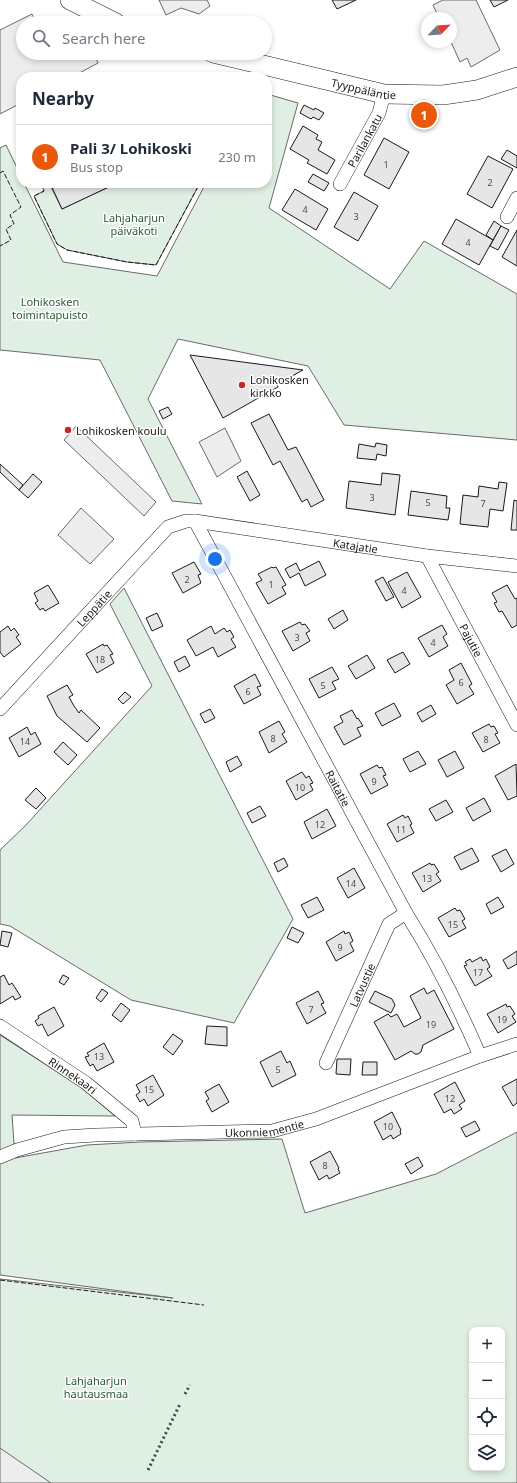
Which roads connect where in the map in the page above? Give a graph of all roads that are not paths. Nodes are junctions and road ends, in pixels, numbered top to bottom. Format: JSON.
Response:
{"nodes":[{"id":1,"x":70,"y":0,"type":"edge"},
{"id":2,"x":102,"y":16,"type":"edge"},
{"id":3,"x":242,"y":60,"type":"edge"},
{"id":4,"x":517,"y":77,"type":"edge"},
{"id":5,"x":384,"y":94,"type":"junction"},
{"id":6,"x":340,"y":184,"type":"dead end"},
{"id":7,"x":517,"y":198,"type":"edge"},
{"id":8,"x":507,"y":216,"type":"dead end"},
{"id":9,"x":195,"y":521,"type":"junction"},
{"id":10,"x":427,"y":556,"type":"junction"},
{"id":11,"x":517,"y":566,"type":"edge"},
{"id":12,"x":0,"y":709,"type":"edge"},
{"id":13,"x":517,"y":725,"type":"edge"},
{"id":14,"x":406,"y":913,"type":"junction"},
{"id":15,"x":0,"y":1026,"type":"edge"},
{"id":16,"x":517,"y":1044,"type":"edge"},
{"id":17,"x":480,"y":1056,"type":"junction"},
{"id":18,"x":326,"y":1063,"type":"dead end"},
{"id":19,"x":135,"y":1134,"type":"junction"},
{"id":20,"x":0,"y":1157,"type":"edge"}],
"edges":[{"from":1,"to":2,"type":"street"},
{"from":3,"to":5,"type":"street","name":"Tyyppäläntie"},
{"from":4,"to":5,"type":"street","name":"Tyyppäläntie"},
{"from":5,"to":6,"type":"street","name":"Parilankatu"},
{"from":7,"to":8,"type":"street"},
{"from":9,"to":10,"type":"street","name":"Katajatie"},
{"from":9,"to":12,"type":"street","name":"Leppätie"},
{"from":9,"to":14,"type":"street","name":"Raitatie"},
{"from":10,"to":11,"type":"street","name":"Katajatie"},
{"from":10,"to":13,"type":"street","name":"Pajutie"},
{"from":14,"to":17,"type":"street","name":"Raitatie"},
{"from":14,"to":18,"type":"street","name":"Latvustie"},
{"from":15,"to":19,"type":"street","name":"Rinnekaari"},
{"from":16,"to":17,"type":"street","name":"Ukonniementie"},
{"from":17,"to":19,"type":"street","name":"Ukonniementie"},
{"from":19,"to":20,"type":"street","name":"Ukonniementie"}]}
